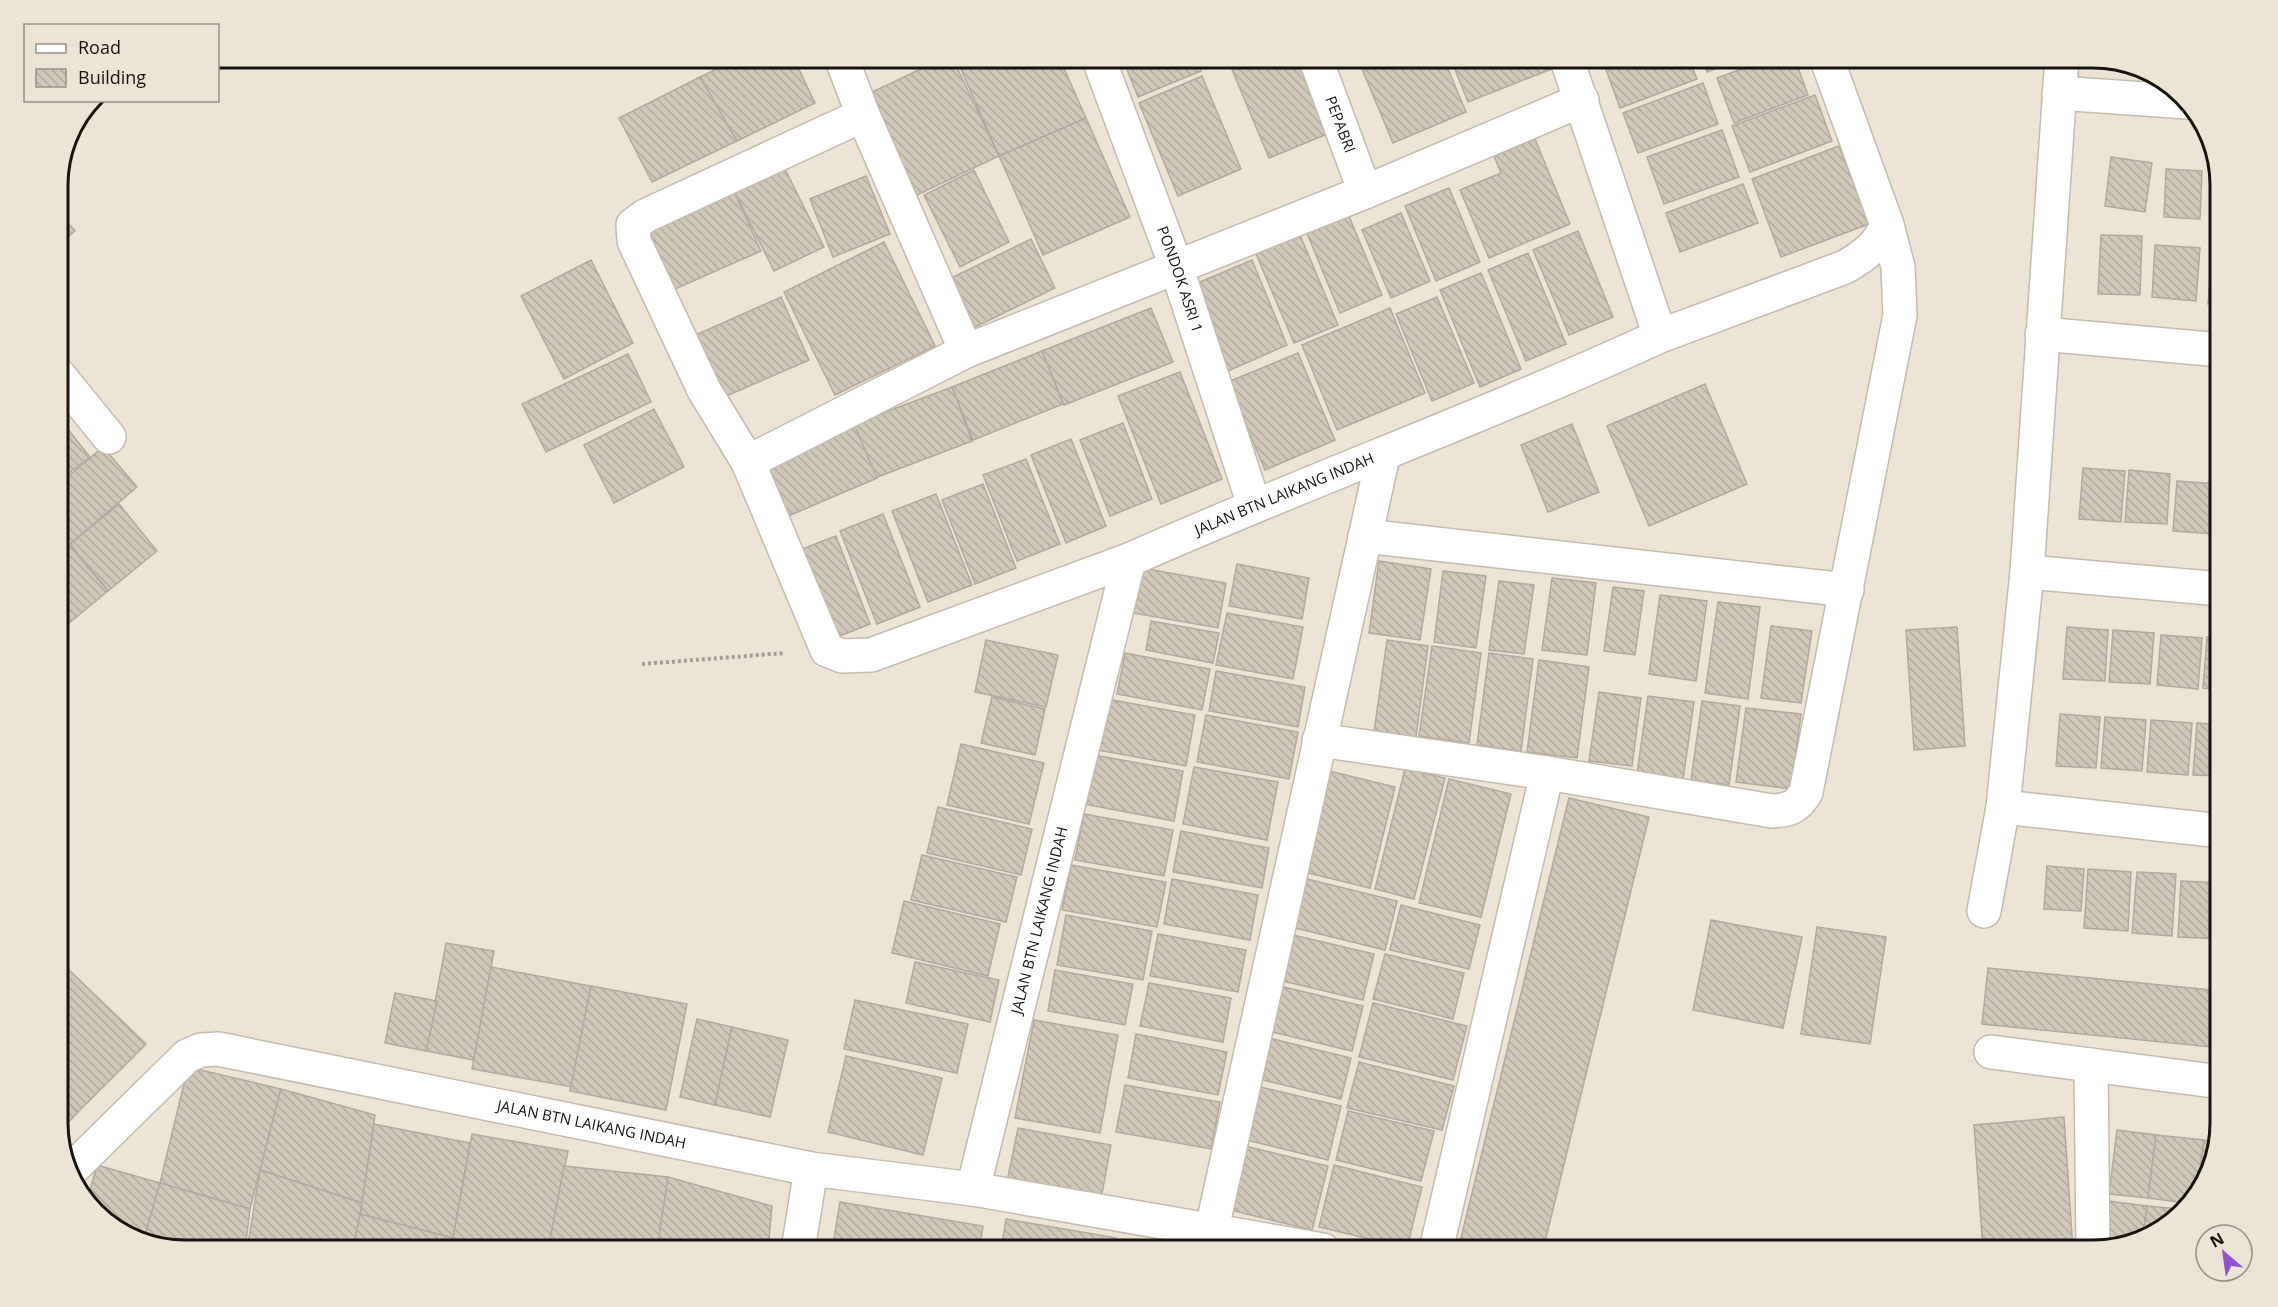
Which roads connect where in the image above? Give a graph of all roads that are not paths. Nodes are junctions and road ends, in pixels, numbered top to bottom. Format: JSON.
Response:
{"nodes":[{"id":1,"x":845,"y":68,"type":"edge"},
{"id":2,"x":1102,"y":68,"type":"edge"},
{"id":3,"x":1319,"y":68,"type":"edge"},
{"id":4,"x":1570,"y":68,"type":"edge"},
{"id":5,"x":1830,"y":68,"type":"edge"},
{"id":6,"x":2061,"y":68,"type":"edge"},
{"id":7,"x":2059,"y":93,"type":"junction"},
{"id":8,"x":1582,"y":100,"type":"junction"},
{"id":9,"x":2175,"y":101,"type":"edge"},
{"id":10,"x":863,"y":115,"type":"junction"},
{"id":11,"x":1365,"y":192,"type":"junction"},
{"id":12,"x":1887,"y":225,"type":"junction"},
{"id":13,"x":1176,"y":266,"type":"junction"},
{"id":14,"x":2042,"y":334,"type":"junction"},
{"id":15,"x":1660,"y":336,"type":"junction"},
{"id":16,"x":2210,"y":349,"type":"edge"},
{"id":17,"x":966,"y":351,"type":"junction"},
{"id":18,"x":68,"y":386,"type":"edge"},
{"id":19,"x":109,"y":437,"type":"dead end"},
{"id":20,"x":1383,"y":456,"type":"junction"},
{"id":21,"x":748,"y":462,"type":"junction"},
{"id":22,"x":1254,"y":505,"type":"junction"},
{"id":23,"x":1365,"y":536,"type":"junction"},
{"id":24,"x":1129,"y":560,"type":"junction"},
{"id":25,"x":2026,"y":572,"type":"junction"},
{"id":26,"x":2210,"y":588,"type":"edge"},
{"id":27,"x":1847,"y":590,"type":"junction"},
{"id":28,"x":1319,"y":740,"type":"junction"},
{"id":29,"x":1547,"y":773,"type":"junction"},
{"id":30,"x":2003,"y":807,"type":"junction"},
{"id":31,"x":2210,"y":830,"type":"edge"},
{"id":32,"x":1984,"y":910,"type":"dead end"},
{"id":33,"x":1991,"y":1052,"type":"dead end"},
{"id":34,"x":2091,"y":1065,"type":"junction"},
{"id":35,"x":2210,"y":1081,"type":"edge"},
{"id":36,"x":76,"y":1164,"type":"edge"},
{"id":37,"x":812,"y":1168,"type":"junction"},
{"id":38,"x":973,"y":1190,"type":"junction"},
{"id":39,"x":1211,"y":1233,"type":"junction"},
{"id":40,"x":800,"y":1240,"type":"edge"},
{"id":41,"x":1257,"y":1240,"type":"edge"},
{"id":42,"x":1438,"y":1240,"type":"edge"},
{"id":43,"x":2093,"y":1240,"type":"edge"}],
"edges":[{"from":1,"to":10,"type":"street"},
{"from":2,"to":13,"type":"street","name":"PONDOK ASRI 1"},
{"from":3,"to":11,"type":"street","name":"PEPABRI"},
{"from":4,"to":8,"type":"street"},
{"from":5,"to":12,"type":"street"},
{"from":6,"to":7,"type":"street"},
{"from":7,"to":9,"type":"street"},
{"from":7,"to":14,"type":"street"},
{"from":8,"to":11,"type":"street"},
{"from":8,"to":15,"type":"street"},
{"from":10,"to":17,"type":"street"},
{"from":10,"to":21,"type":"street"},
{"from":11,"to":13,"type":"street"},
{"from":12,"to":15,"type":"street","name":"JALAN BTN LAIKANG INDAH"},
{"from":12,"to":27,"type":"street"},
{"from":13,"to":17,"type":"street"},
{"from":13,"to":22,"type":"street","name":"PONDOK ASRI 1"},
{"from":14,"to":16,"type":"street"},
{"from":14,"to":25,"type":"street"},
{"from":15,"to":20,"type":"street","name":"JALAN BTN LAIKANG INDAH"},
{"from":17,"to":21,"type":"street"},
{"from":18,"to":19,"type":"street"},
{"from":20,"to":22,"type":"street","name":"JALAN BTN LAIKANG INDAH"},
{"from":20,"to":23,"type":"street"},
{"from":21,"to":24,"type":"street"},
{"from":22,"to":24,"type":"street","name":"JALAN BTN LAIKANG INDAH"},
{"from":23,"to":27,"type":"street"},
{"from":23,"to":28,"type":"street"},
{"from":24,"to":38,"type":"street","name":"JALAN BTN LAIKANG INDAH"},
{"from":25,"to":26,"type":"street"},
{"from":25,"to":30,"type":"street"},
{"from":27,"to":29,"type":"street"},
{"from":28,"to":29,"type":"street"},
{"from":28,"to":39,"type":"street"},
{"from":29,"to":42,"type":"street"},
{"from":30,"to":31,"type":"street"},
{"from":30,"to":32,"type":"street"},
{"from":33,"to":34,"type":"street"},
{"from":34,"to":35,"type":"street"},
{"from":34,"to":43,"type":"street"},
{"from":36,"to":37,"type":"street","name":"JALAN BTN LAIKANG INDAH"},
{"from":37,"to":38,"type":"street","name":"JALAN BTN LAIKANG INDAH"},
{"from":37,"to":40,"type":"street"},
{"from":38,"to":39,"type":"street"},
{"from":39,"to":41,"type":"street"}]}
